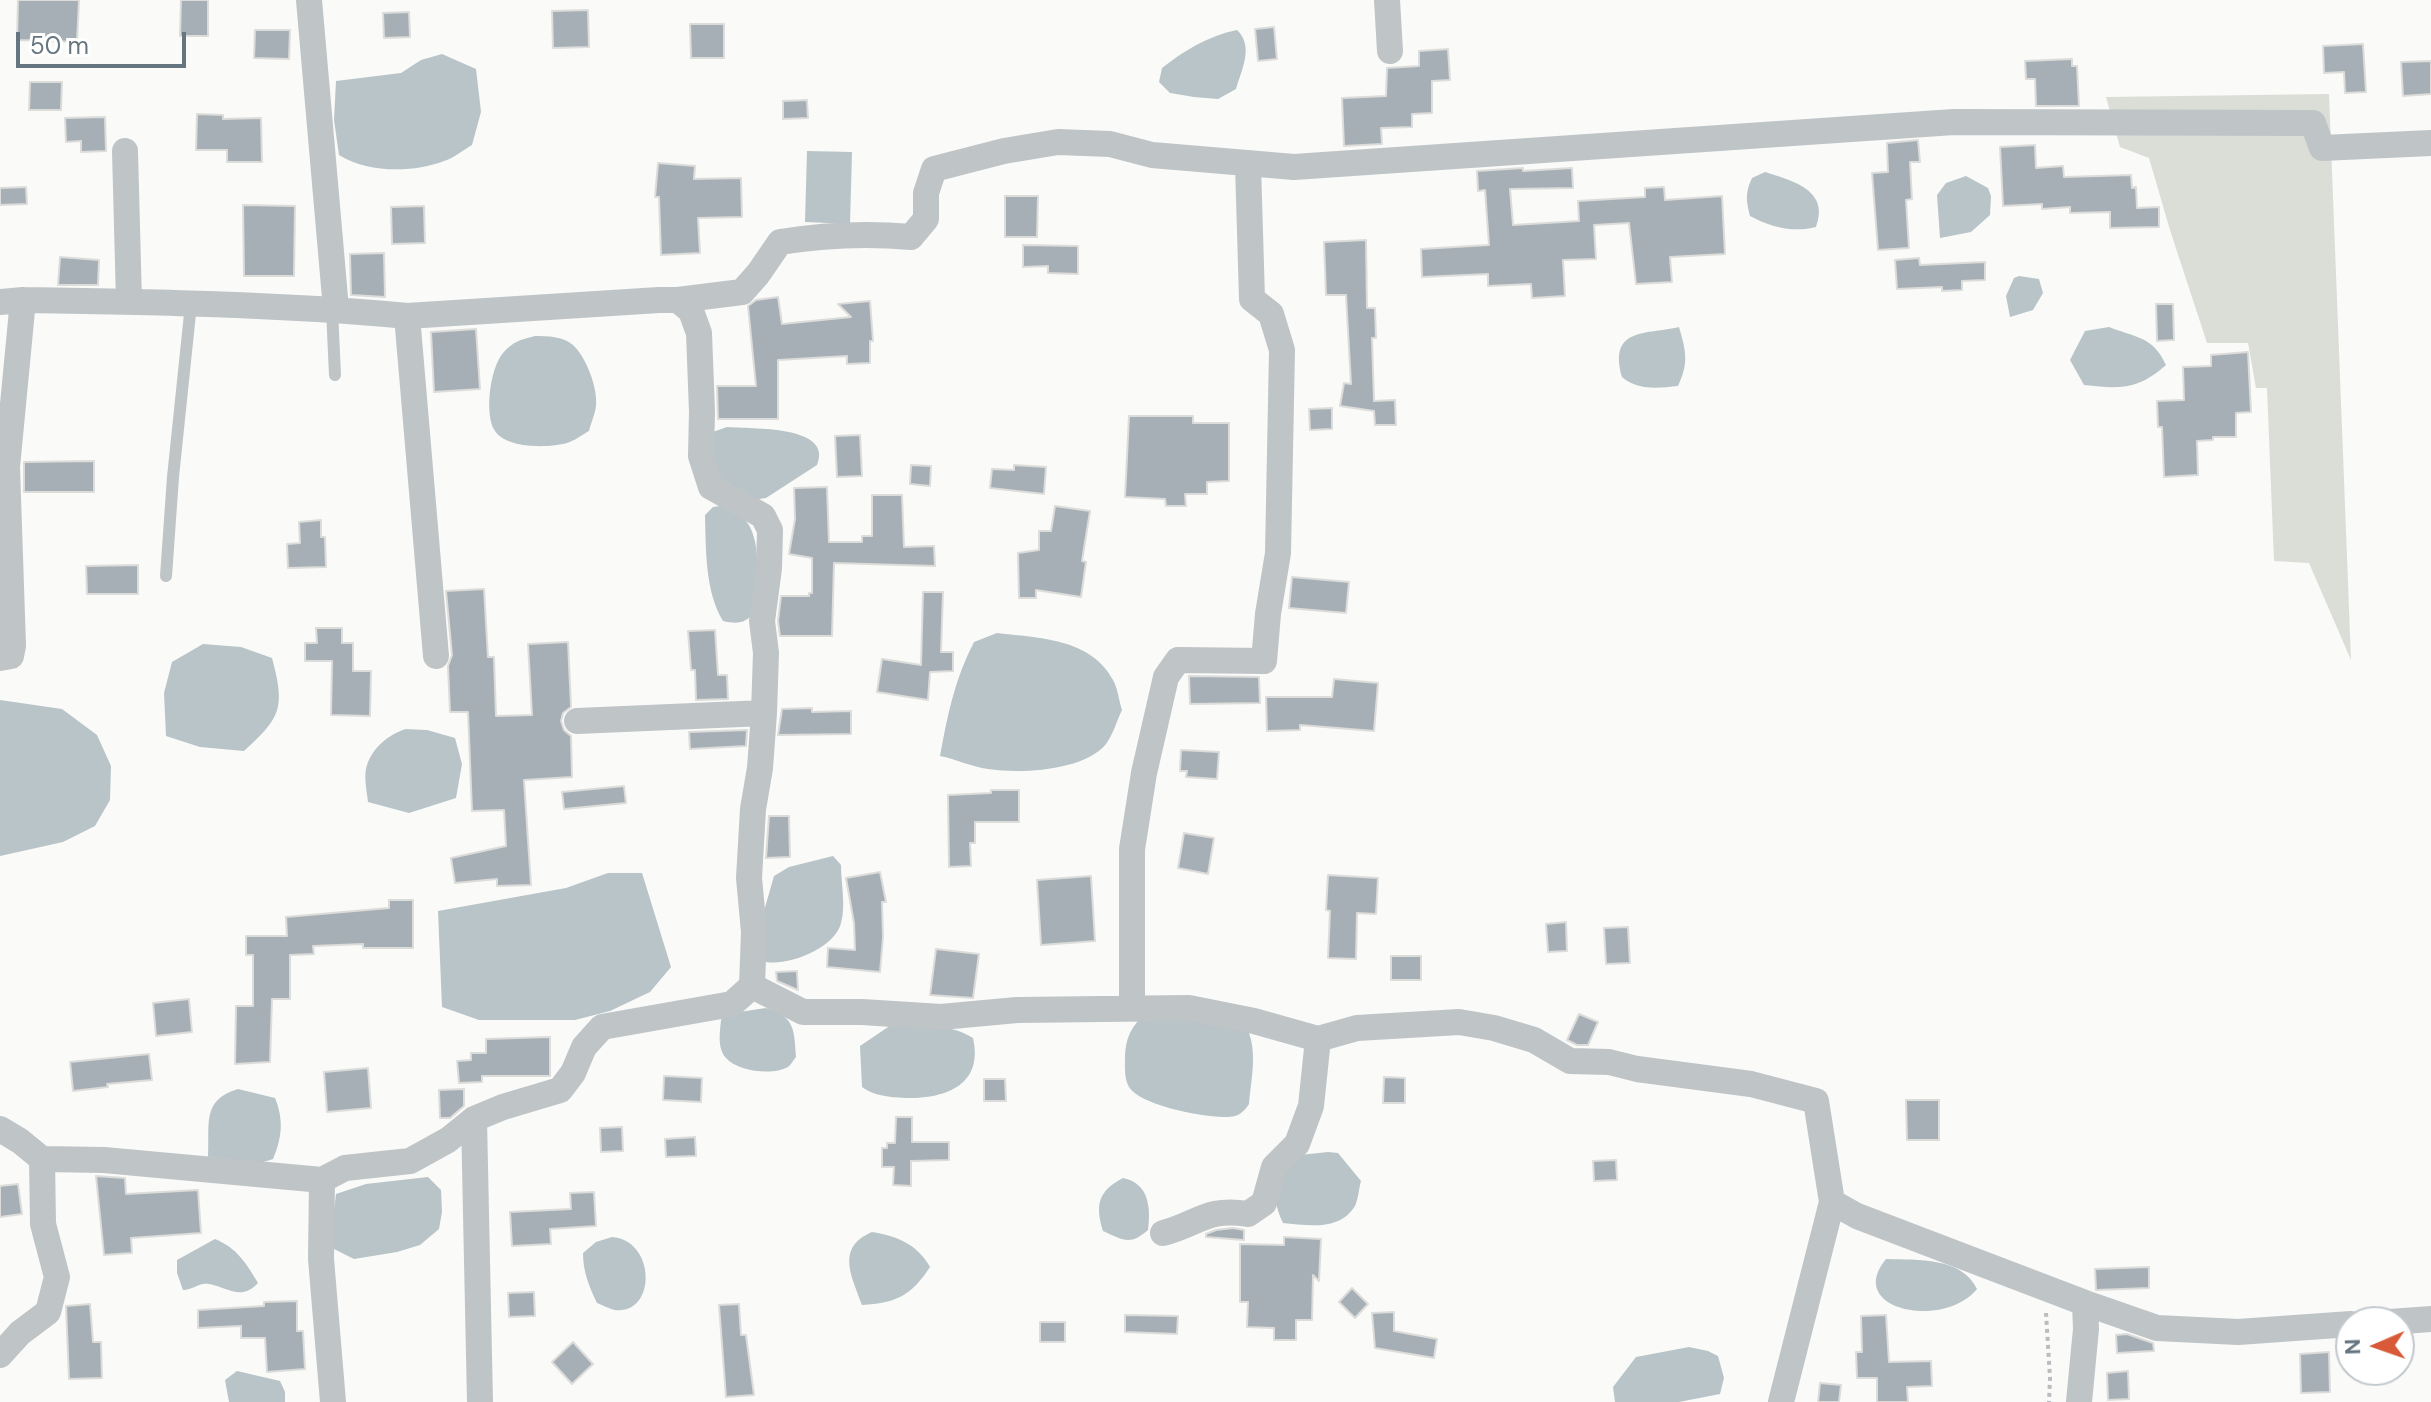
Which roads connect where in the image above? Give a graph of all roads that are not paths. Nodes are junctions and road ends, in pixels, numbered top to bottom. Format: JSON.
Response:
{"nodes":[{"id":1,"x":309,"y":0,"type":"edge"},
{"id":2,"x":1387,"y":0,"type":"edge"},
{"id":3,"x":1390,"y":51,"type":"dead end"},
{"id":4,"x":2431,"y":143,"type":"edge"},
{"id":5,"x":125,"y":151,"type":"dead end"},
{"id":6,"x":1248,"y":165,"type":"junction"},
{"id":7,"x":678,"y":300,"type":"junction"},
{"id":8,"x":11,"y":301,"type":"edge"},
{"id":9,"x":129,"y":302,"type":"junction"},
{"id":10,"x":191,"y":304,"type":"junction"},
{"id":11,"x":334,"y":309,"type":"junction"},
{"id":12,"x":407,"y":316,"type":"junction"},
{"id":13,"x":335,"y":375,"type":"dead end"},
{"id":14,"x":166,"y":576,"type":"dead end"},
{"id":15,"x":436,"y":656,"type":"dead end"},
{"id":16,"x":0,"y":658,"type":"edge"},
{"id":17,"x":764,"y":713,"type":"junction"},
{"id":18,"x":577,"y":721,"type":"dead end"},
{"id":19,"x":752,"y":986,"type":"junction"},
{"id":20,"x":1132,"y":1008,"type":"junction"},
{"id":21,"x":1318,"y":1039,"type":"junction"},
{"id":22,"x":474,"y":1119,"type":"junction"},
{"id":23,"x":0,"y":1129,"type":"edge"},
{"id":24,"x":42,"y":1159,"type":"junction"},
{"id":25,"x":322,"y":1180,"type":"junction"},
{"id":26,"x":1832,"y":1202,"type":"junction"},
{"id":27,"x":1163,"y":1233,"type":"dead end"},
{"id":28,"x":2085,"y":1303,"type":"junction"},
{"id":29,"x":2335,"y":1325,"type":"edge"},
{"id":30,"x":0,"y":1355,"type":"edge"},
{"id":31,"x":333,"y":1402,"type":"edge"},
{"id":32,"x":480,"y":1402,"type":"edge"},
{"id":33,"x":1781,"y":1402,"type":"edge"},
{"id":34,"x":2079,"y":1402,"type":"edge"}],
"edges":[{"from":1,"to":11,"type":"street"},
{"from":2,"to":3,"type":"street"},
{"from":4,"to":6,"type":"street"},
{"from":5,"to":9,"type":"street"},
{"from":6,"to":7,"type":"street"},
{"from":6,"to":20,"type":"street"},
{"from":7,"to":12,"type":"street"},
{"from":7,"to":17,"type":"street"},
{"from":8,"to":9,"type":"street"},
{"from":8,"to":16,"type":"street"},
{"from":9,"to":10,"type":"street"},
{"from":10,"to":11,"type":"street"},
{"from":10,"to":14,"type":"lane"},
{"from":11,"to":12,"type":"street"},
{"from":11,"to":13,"type":"lane"},
{"from":12,"to":15,"type":"street"},
{"from":17,"to":18,"type":"street"},
{"from":17,"to":19,"type":"street"},
{"from":19,"to":20,"type":"street"},
{"from":19,"to":22,"type":"street"},
{"from":20,"to":21,"type":"street"},
{"from":21,"to":26,"type":"street"},
{"from":21,"to":27,"type":"street"},
{"from":22,"to":25,"type":"street"},
{"from":22,"to":32,"type":"street"},
{"from":23,"to":24,"type":"street"},
{"from":24,"to":25,"type":"street"},
{"from":24,"to":30,"type":"street"},
{"from":25,"to":31,"type":"street"},
{"from":26,"to":28,"type":"street"},
{"from":26,"to":33,"type":"street"},
{"from":28,"to":29,"type":"street"},
{"from":28,"to":34,"type":"street"}]}
